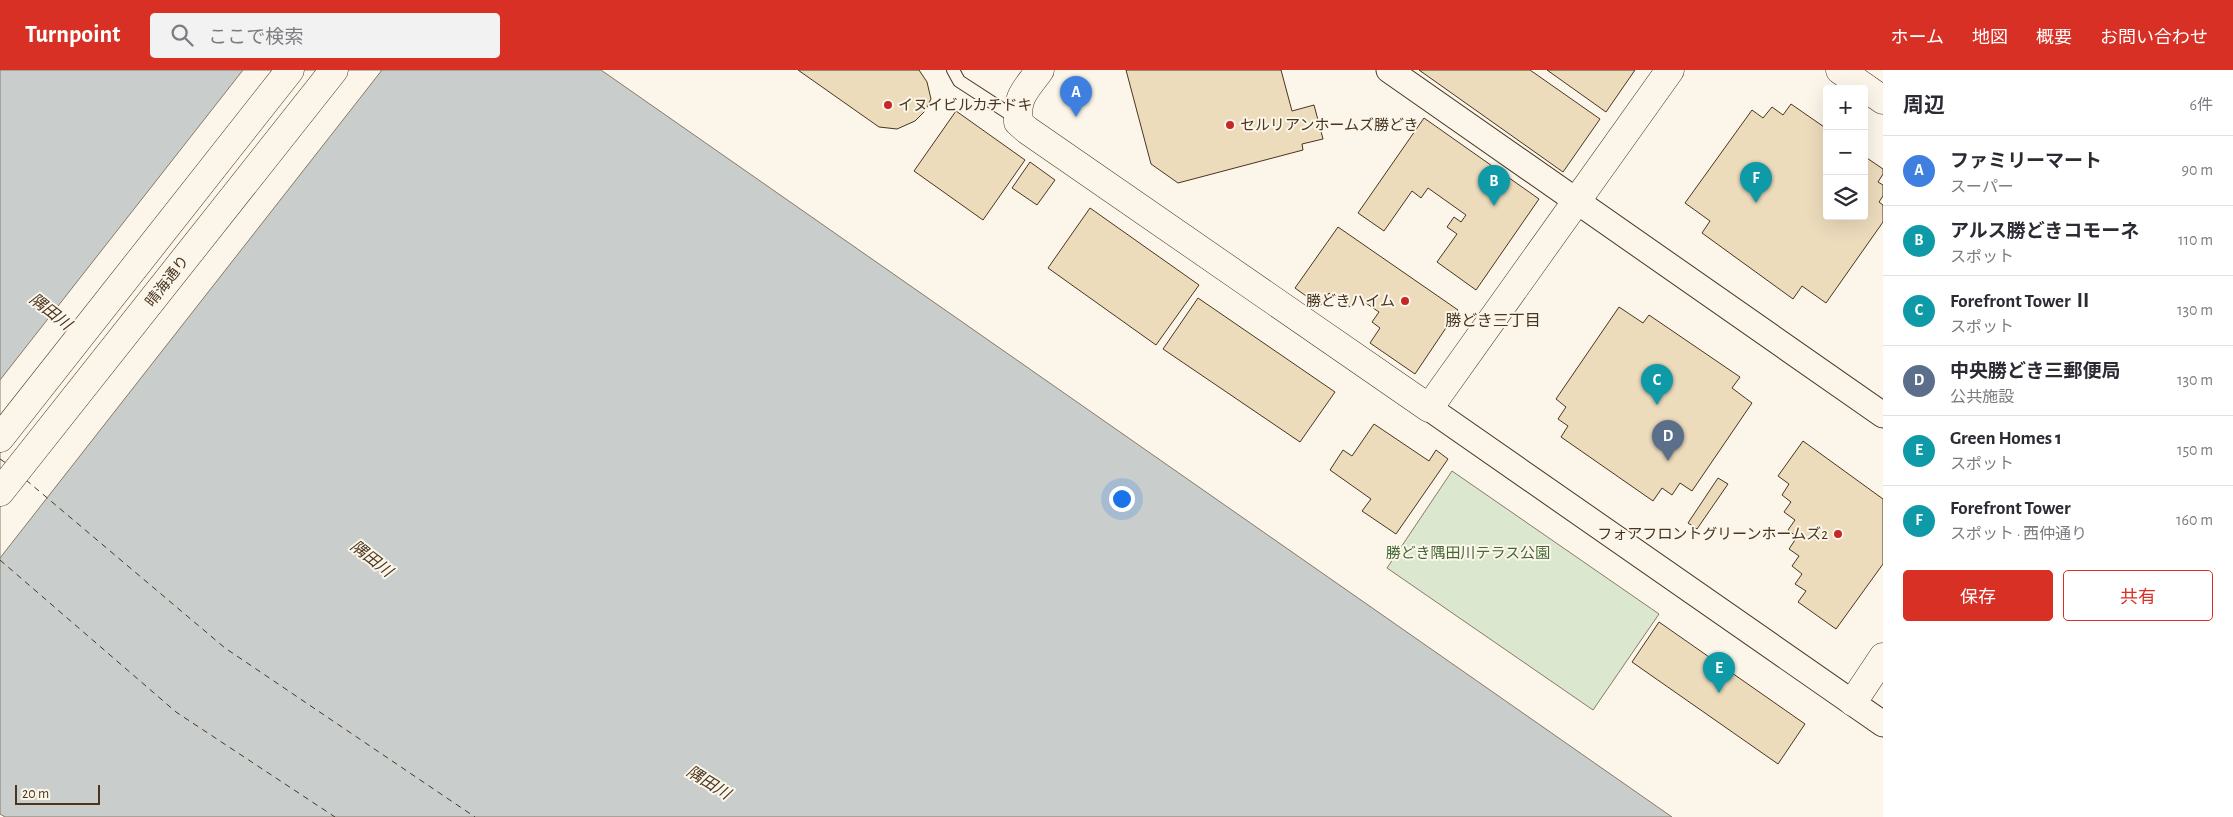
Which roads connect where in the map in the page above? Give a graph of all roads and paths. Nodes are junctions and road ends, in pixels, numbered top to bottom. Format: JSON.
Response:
{"nodes":[{"id":1,"x":290,"y":70,"type":"edge"},
{"id":2,"x":334,"y":70,"type":"edge"},
{"id":3,"x":952,"y":70,"type":"edge"},
{"id":4,"x":1040,"y":70,"type":"edge"},
{"id":5,"x":1389,"y":70,"type":"edge"},
{"id":6,"x":1670,"y":70,"type":"edge"},
{"id":7,"x":1841,"y":70,"type":"edge"},
{"id":8,"x":1883,"y":100,"type":"edge"},
{"id":9,"x":1019,"y":120,"type":"junction"},
{"id":10,"x":1577,"y":201,"type":"junction"},
{"id":11,"x":1429,"y":408,"type":"junction"},
{"id":12,"x":1883,"y":415,"type":"edge"},
{"id":13,"x":0,"y":438,"type":"edge"},
{"id":14,"x":0,"y":492,"type":"edge"},
{"id":15,"x":1883,"y":657,"type":"edge"},
{"id":16,"x":1853,"y":702,"type":"junction"},
{"id":17,"x":1883,"y":724,"type":"edge"}],
"edges":[{"from":1,"to":13,"type":"street"},
{"from":2,"to":14,"type":"street","name":"晴海通り"},
{"from":3,"to":9,"type":"lane"},
{"from":4,"to":9,"type":"street"},
{"from":5,"to":10,"type":"street"},
{"from":6,"to":10,"type":"street"},
{"from":7,"to":8,"type":"street"},
{"from":9,"to":11,"type":"street"},
{"from":10,"to":11,"type":"street"},
{"from":10,"to":12,"type":"street"},
{"from":11,"to":16,"type":"street"},
{"from":15,"to":16,"type":"street"},
{"from":16,"to":17,"type":"street"}]}
